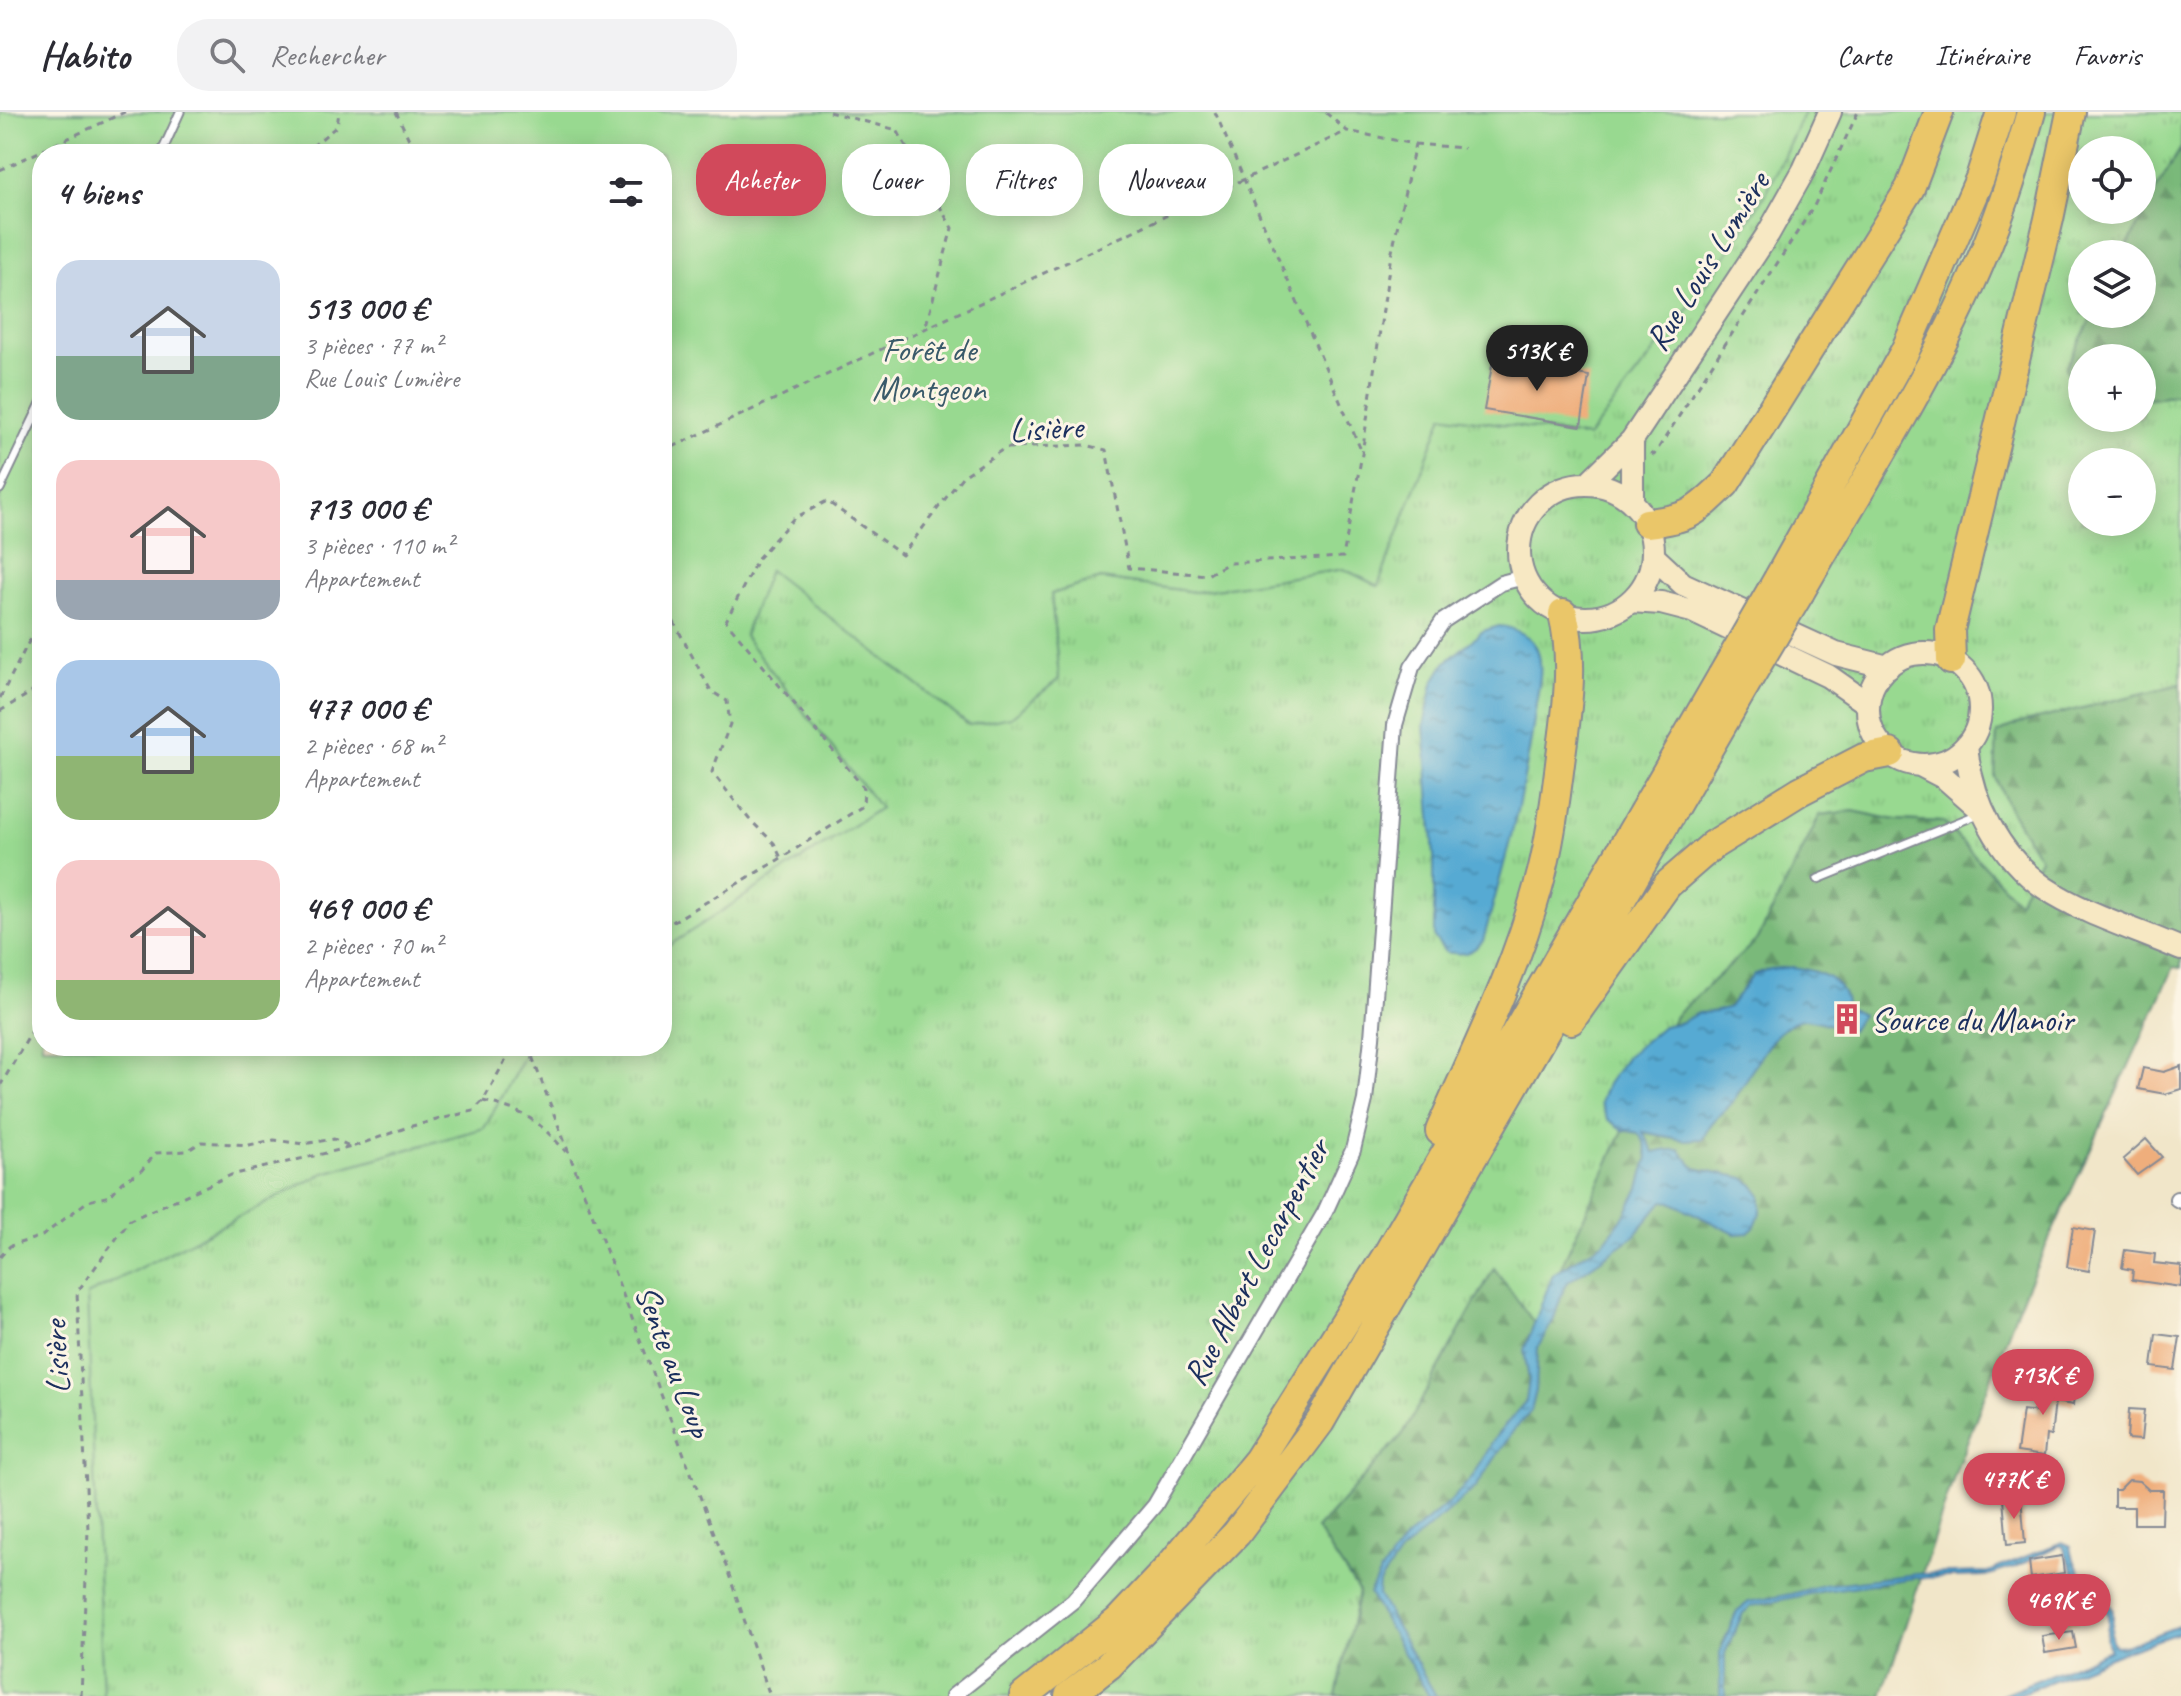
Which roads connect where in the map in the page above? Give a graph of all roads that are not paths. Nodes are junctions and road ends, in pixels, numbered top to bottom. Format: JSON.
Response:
{"nodes":[{"id":1,"x":180,"y":112,"type":"edge"},
{"id":2,"x":1830,"y":112,"type":"edge"},
{"id":3,"x":1939,"y":112,"type":"edge"},
{"id":4,"x":2001,"y":112,"type":"edge"},
{"id":5,"x":2031,"y":112,"type":"edge"},
{"id":6,"x":2071,"y":112,"type":"edge"},
{"id":7,"x":166,"y":144,"type":"edge"},
{"id":8,"x":32,"y":422,"type":"edge"},
{"id":9,"x":1632,"y":440,"type":"junction"},
{"id":10,"x":1588,"y":483,"type":"junction"},
{"id":11,"x":0,"y":489,"type":"edge"},
{"id":12,"x":1640,"y":513,"type":"junction"},
{"id":13,"x":1653,"y":556,"type":"junction"},
{"id":14,"x":1524,"y":577,"type":"junction"},
{"id":15,"x":1789,"y":586,"type":"junction"},
{"id":16,"x":1631,"y":601,"type":"junction"},
{"id":17,"x":1563,"y":614,"type":"junction"},
{"id":18,"x":1951,"y":660,"type":"junction"},
{"id":19,"x":1888,"y":667,"type":"junction"},
{"id":20,"x":1734,"y":680,"type":"junction"},
{"id":21,"x":1868,"y":704,"type":"junction"},
{"id":22,"x":1966,"y":746,"type":"junction"},
{"id":23,"x":1890,"y":753,"type":"junction"},
{"id":24,"x":1919,"y":765,"type":"junction"},
{"id":25,"x":1983,"y":812,"type":"junction"},
{"id":26,"x":1818,"y":879,"type":"dead end"},
{"id":27,"x":2181,"y":949,"type":"edge"},
{"id":28,"x":1434,"y":1223,"type":"junction"},
{"id":29,"x":1387,"y":1255,"type":"junction"},
{"id":30,"x":953,"y":1696,"type":"edge"},
{"id":31,"x":1024,"y":1696,"type":"edge"},
{"id":32,"x":1069,"y":1696,"type":"edge"}],
"edges":[{"from":1,"to":7,"type":"lane"},
{"from":2,"to":9,"type":"main road","name":"Rue Louis Lumière"},
{"from":3,"to":12,"type":"highway"},
{"from":4,"to":15,"type":"highway"},
{"from":5,"to":15,"type":"highway"},
{"from":6,"to":18,"type":"highway"},
{"from":8,"to":11,"type":"lane"},
{"from":9,"to":10,"type":"main road","name":"Rue Louis Lumière"},
{"from":9,"to":12,"type":"main road"},
{"from":10,"to":12,"type":"main road"},
{"from":10,"to":14,"type":"main road"},
{"from":12,"to":13,"type":"main road"},
{"from":13,"to":16,"type":"main road"},
{"from":13,"to":19,"type":"main road"},
{"from":14,"to":17,"type":"main road"},
{"from":14,"to":30,"type":"street","name":"Rue Albert Lecarpentier"},
{"from":15,"to":20,"type":"highway","bridge":true},
{"from":16,"to":17,"type":"main road"},
{"from":16,"to":21,"type":"main road"},
{"from":17,"to":29,"type":"highway"},
{"from":18,"to":19,"type":"main road"},
{"from":18,"to":22,"type":"main road"},
{"from":19,"to":21,"type":"main road"},
{"from":20,"to":28,"type":"highway"},
{"from":20,"to":29,"type":"highway"},
{"from":21,"to":23,"type":"main road"},
{"from":22,"to":24,"type":"main road"},
{"from":22,"to":25,"type":"main road"},
{"from":23,"to":24,"type":"main road"},
{"from":23,"to":28,"type":"highway"},
{"from":24,"to":25,"type":"main road"},
{"from":25,"to":26,"type":"lane"},
{"from":25,"to":27,"type":"main road"},
{"from":28,"to":32,"type":"highway"},
{"from":29,"to":31,"type":"highway"}]}
